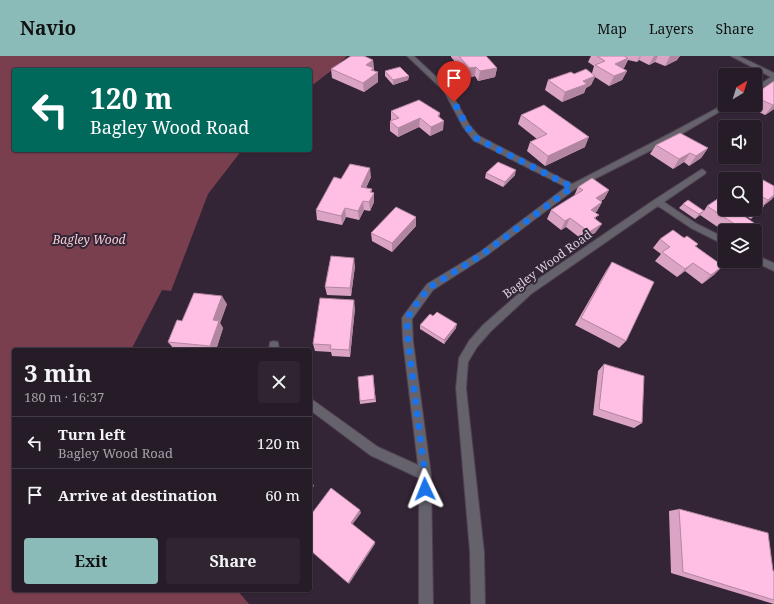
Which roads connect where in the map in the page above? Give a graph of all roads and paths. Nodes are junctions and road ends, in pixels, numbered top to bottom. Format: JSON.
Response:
{"nodes":[{"id":1,"x":410,"y":56,"type":"edge"},
{"id":2,"x":734,"y":56,"type":"edge"},
{"id":3,"x":774,"y":77,"type":"edge"},
{"id":4,"x":762,"y":85,"type":"edge"},
{"id":5,"x":718,"y":111,"type":"edge"},
{"id":6,"x":702,"y":172,"type":"dead end"},
{"id":7,"x":572,"y":187,"type":"junction"},
{"id":8,"x":657,"y":202,"type":"junction"},
{"id":9,"x":718,"y":238,"type":"edge"},
{"id":10,"x":762,"y":261,"type":"edge"},
{"id":11,"x":774,"y":267,"type":"edge"},
{"id":12,"x":312,"y":404,"type":"edge"},
{"id":13,"x":425,"y":475,"type":"junction"},
{"id":14,"x":426,"y":604,"type":"edge"},
{"id":15,"x":478,"y":604,"type":"edge"}],
"edges":[{"from":1,"to":7,"type":"street"},
{"from":2,"to":3,"type":"street"},
{"from":3,"to":4,"type":"street"},
{"from":5,"to":7,"type":"street"},
{"from":6,"to":8,"type":"street","name":"Bagley Wood Road"},
{"from":7,"to":13,"type":"street"},
{"from":8,"to":9,"type":"street"},
{"from":8,"to":15,"type":"street","name":"Bagley Wood Road"},
{"from":10,"to":11,"type":"street"},
{"from":12,"to":13,"type":"street"},
{"from":13,"to":14,"type":"street"}]}
